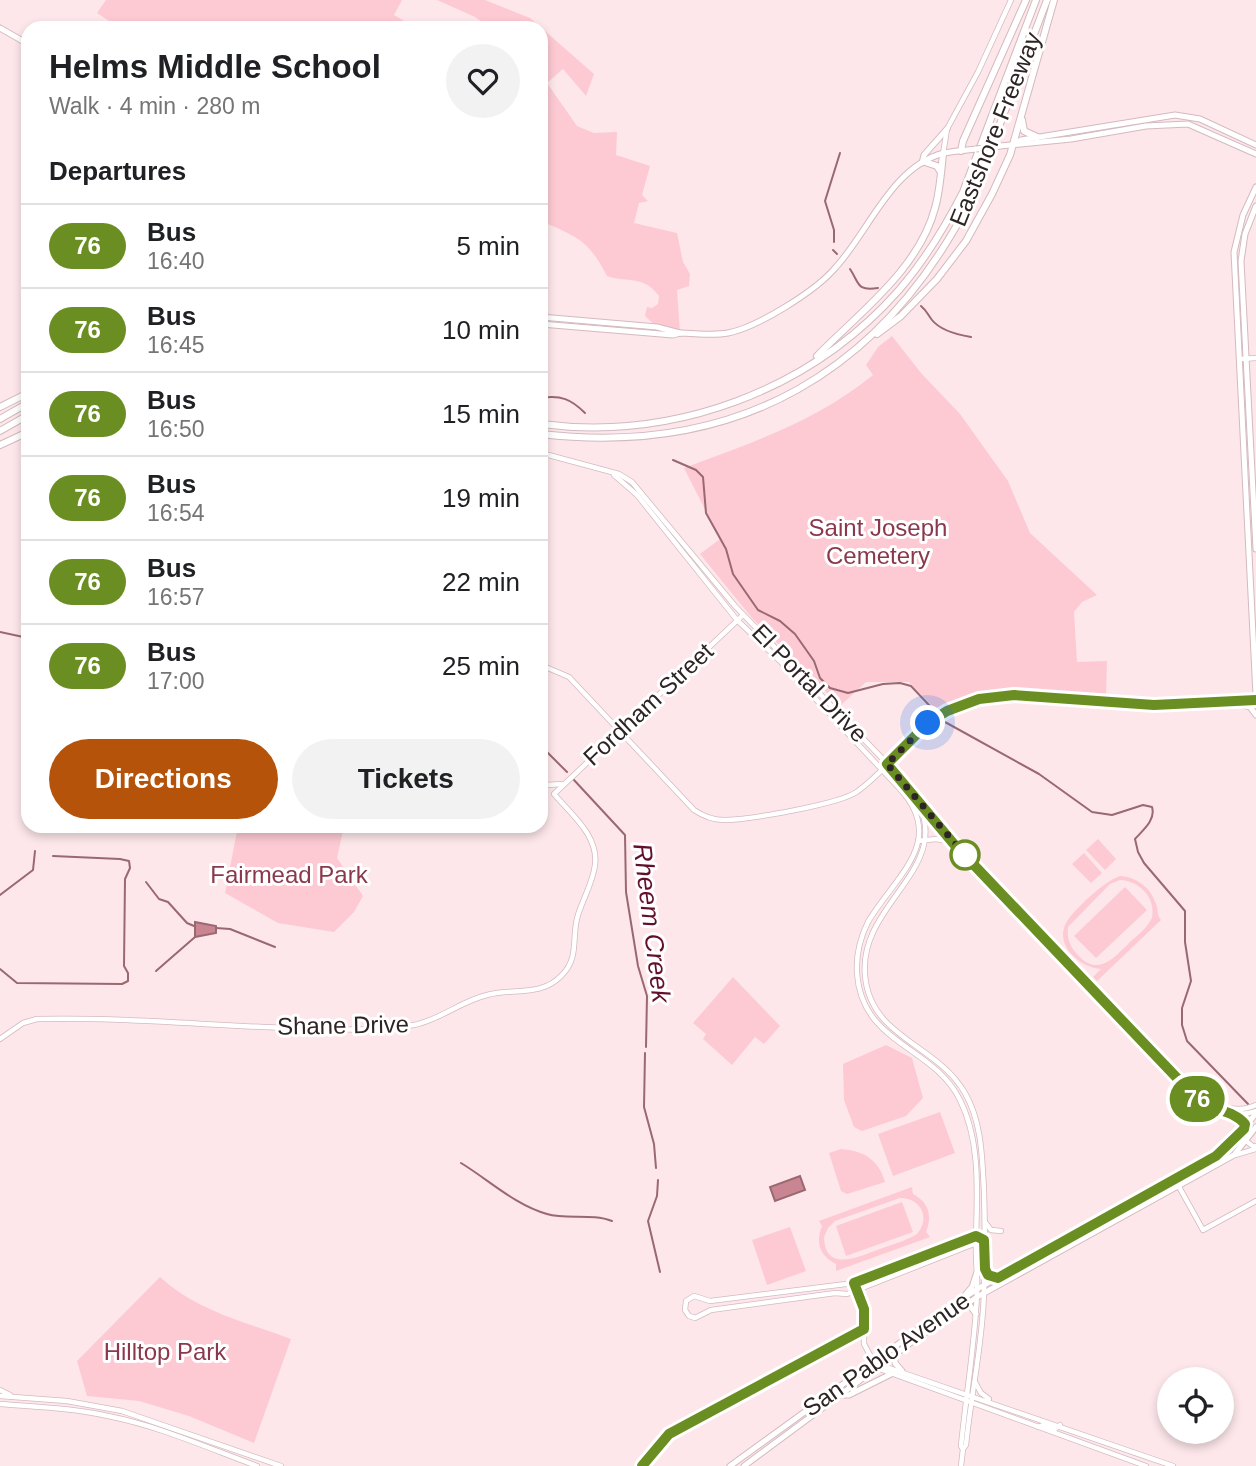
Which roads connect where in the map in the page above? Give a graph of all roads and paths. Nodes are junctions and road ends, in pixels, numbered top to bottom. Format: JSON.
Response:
{"nodes":[{"id":1,"x":1011,"y":0,"type":"edge"},
{"id":2,"x":1026,"y":0,"type":"edge"},
{"id":3,"x":1036,"y":0,"type":"edge"},
{"id":4,"x":1047,"y":0,"type":"edge"},
{"id":5,"x":1054,"y":0,"type":"edge"},
{"id":6,"x":0,"y":28,"type":"edge"},
{"id":7,"x":21,"y":40,"type":"edge"},
{"id":8,"x":1023,"y":107,"type":"junction"},
{"id":9,"x":1202,"y":129,"type":"junction"},
{"id":10,"x":947,"y":130,"type":"junction"},
{"id":11,"x":1224,"y":131,"type":"junction"},
{"id":12,"x":1037,"y":137,"type":"junction"},
{"id":13,"x":1245,"y":140,"type":"junction"},
{"id":14,"x":1228,"y":141,"type":"junction"},
{"id":15,"x":1013,"y":145,"type":"junction"},
{"id":16,"x":1256,"y":145,"type":"edge"},
{"id":17,"x":961,"y":151,"type":"junction"},
{"id":18,"x":943,"y":154,"type":"junction"},
{"id":19,"x":1256,"y":154,"type":"edge"},
{"id":20,"x":923,"y":163,"type":"junction"},
{"id":21,"x":941,"y":172,"type":"junction"},
{"id":22,"x":1256,"y":187,"type":"edge"},
{"id":23,"x":1256,"y":206,"type":"edge"},
{"id":24,"x":1235,"y":265,"type":"junction"},
{"id":25,"x":1242,"y":272,"type":"junction"},
{"id":26,"x":548,"y":318,"type":"edge"},
{"id":27,"x":548,"y":325,"type":"edge"},
{"id":28,"x":680,"y":333,"type":"junction"},
{"id":29,"x":848,"y":356,"type":"junction"},
{"id":30,"x":1256,"y":358,"type":"edge"},
{"id":31,"x":1243,"y":359,"type":"junction"},
{"id":32,"x":809,"y":365,"type":"junction"},
{"id":33,"x":21,"y":396,"type":"edge"},
{"id":34,"x":0,"y":407,"type":"edge"},
{"id":35,"x":21,"y":407,"type":"edge"},
{"id":36,"x":0,"y":419,"type":"edge"},
{"id":37,"x":21,"y":419,"type":"edge"},
{"id":38,"x":548,"y":425,"type":"edge"},
{"id":39,"x":0,"y":431,"type":"edge"},
{"id":40,"x":548,"y":434,"type":"edge"},
{"id":41,"x":21,"y":435,"type":"edge"},
{"id":42,"x":0,"y":445,"type":"edge"},
{"id":43,"x":548,"y":455,"type":"edge"},
{"id":44,"x":607,"y":472,"type":"junction"},
{"id":45,"x":1256,"y":550,"type":"edge"},
{"id":46,"x":1252,"y":612,"type":"junction"},
{"id":47,"x":743,"y":615,"type":"junction"},
{"id":48,"x":737,"y":620,"type":"junction"},
{"id":49,"x":1256,"y":625,"type":"edge"},
{"id":50,"x":548,"y":668,"type":"edge"},
{"id":51,"x":1256,"y":698,"type":"edge"},
{"id":52,"x":1234,"y":702,"type":"junction"},
{"id":53,"x":1256,"y":715,"type":"edge"},
{"id":54,"x":620,"y":730,"type":"junction"},
{"id":55,"x":887,"y":764,"type":"junction"},
{"id":56,"x":882,"y":769,"type":"junction"},
{"id":57,"x":564,"y":784,"type":"junction"},
{"id":58,"x":548,"y":785,"type":"edge"},
{"id":59,"x":554,"y":794,"type":"joint"},
{"id":60,"x":920,"y":803,"type":"junction"},
{"id":61,"x":926,"y":840,"type":"junction"},
{"id":62,"x":918,"y":841,"type":"junction"},
{"id":63,"x":953,"y":843,"type":"junction"},
{"id":64,"x":0,"y":1039,"type":"edge"},
{"id":65,"x":1192,"y":1093,"type":"junction"},
{"id":66,"x":1256,"y":1105,"type":"edge"},
{"id":67,"x":1227,"y":1112,"type":"junction"},
{"id":68,"x":1256,"y":1112,"type":"edge"},
{"id":69,"x":1256,"y":1127,"type":"edge"},
{"id":70,"x":1244,"y":1129,"type":"junction"},
{"id":71,"x":1246,"y":1141,"type":"junction"},
{"id":72,"x":1256,"y":1147,"type":"edge"},
{"id":73,"x":1234,"y":1155,"type":"junction"},
{"id":74,"x":1177,"y":1183,"type":"junction"},
{"id":75,"x":1256,"y":1201,"type":"edge"},
{"id":76,"x":984,"y":1220,"type":"junction"},
{"id":77,"x":1085,"y":1229,"type":"junction"},
{"id":78,"x":1001,"y":1231,"type":"dead end"},
{"id":79,"x":976,"y":1236,"type":"junction"},
{"id":80,"x":984,"y":1240,"type":"junction"},
{"id":81,"x":1061,"y":1242,"type":"junction"},
{"id":82,"x":975,"y":1245,"type":"junction"},
{"id":83,"x":1072,"y":1245,"type":"junction"},
{"id":84,"x":1044,"y":1260,"type":"junction"},
{"id":85,"x":985,"y":1269,"type":"junction"},
{"id":86,"x":978,"y":1272,"type":"junction"},
{"id":87,"x":998,"y":1278,"type":"junction"},
{"id":88,"x":854,"y":1283,"type":"junction"},
{"id":89,"x":984,"y":1285,"type":"junction"},
{"id":90,"x":977,"y":1290,"type":"junction"},
{"id":91,"x":856,"y":1291,"type":"junction"},
{"id":92,"x":984,"y":1293,"type":"junction"},
{"id":93,"x":977,"y":1297,"type":"junction"},
{"id":94,"x":704,"y":1300,"type":"junction"},
{"id":95,"x":962,"y":1303,"type":"junction"},
{"id":96,"x":705,"y":1311,"type":"junction"},
{"id":97,"x":976,"y":1314,"type":"junction"},
{"id":98,"x":895,"y":1354,"type":"junction"},
{"id":99,"x":877,"y":1365,"type":"junction"},
{"id":100,"x":902,"y":1371,"type":"junction"},
{"id":101,"x":891,"y":1374,"type":"junction"},
{"id":102,"x":973,"y":1378,"type":"junction"},
{"id":103,"x":0,"y":1390,"type":"edge"},
{"id":104,"x":969,"y":1394,"type":"junction"},
{"id":105,"x":844,"y":1395,"type":"junction"},
{"id":106,"x":950,"y":1395,"type":"junction"},
{"id":107,"x":0,"y":1396,"type":"edge"},
{"id":108,"x":14,"y":1397,"type":"junction"},
{"id":109,"x":968,"y":1401,"type":"junction"},
{"id":110,"x":991,"y":1401,"type":"junction"},
{"id":111,"x":1,"y":1405,"type":"edge"},
{"id":112,"x":964,"y":1411,"type":"junction"},
{"id":113,"x":1060,"y":1425,"type":"junction"},
{"id":114,"x":1038,"y":1427,"type":"junction"},
{"id":115,"x":963,"y":1449,"type":"junction"},
{"id":116,"x":257,"y":1466,"type":"edge"},
{"id":117,"x":281,"y":1466,"type":"edge"},
{"id":118,"x":730,"y":1466,"type":"edge"},
{"id":119,"x":744,"y":1466,"type":"edge"},
{"id":120,"x":961,"y":1466,"type":"edge"},
{"id":121,"x":1146,"y":1466,"type":"edge"},
{"id":122,"x":1173,"y":1466,"type":"edge"}],
"edges":[{"from":1,"to":10,"type":"street"},
{"from":2,"to":17,"type":"highway"},
{"from":3,"to":32,"type":"highway","name":"Eastshore Freeway"},
{"from":4,"to":29,"type":"highway","name":"Eastshore Freeway"},
{"from":5,"to":8,"type":"highway"},
{"from":6,"to":7,"type":"main road"},
{"from":8,"to":12,"type":"highway"},
{"from":8,"to":15,"type":"highway"},
{"from":9,"to":11,"type":"main road"},
{"from":9,"to":14,"type":"main road"},
{"from":9,"to":15,"type":"main road"},
{"from":10,"to":18,"type":"street"},
{"from":10,"to":20,"type":"main road"},
{"from":11,"to":12,"type":"main road"},
{"from":11,"to":13,"type":"main road"},
{"from":12,"to":15,"type":"main road"},
{"from":13,"to":14,"type":"main road"},
{"from":13,"to":16,"type":"main road"},
{"from":14,"to":19,"type":"main road"},
{"from":15,"to":17,"type":"main road","bridge":true},
{"from":15,"to":29,"type":"highway"},
{"from":17,"to":18,"type":"main road"},
{"from":18,"to":20,"type":"main road"},
{"from":18,"to":21,"type":"highway"},
{"from":20,"to":21,"type":"highway"},
{"from":20,"to":28,"type":"main road"},
{"from":21,"to":32,"type":"highway"},
{"from":22,"to":24,"type":"main road"},
{"from":23,"to":25,"type":"main road"},
{"from":24,"to":25,"type":"main road"},
{"from":24,"to":31,"type":"main road"},
{"from":25,"to":31,"type":"main road"},
{"from":26,"to":28,"type":"main road"},
{"from":27,"to":28,"type":"main road"},
{"from":29,"to":40,"type":"highway","name":"Eastshore Freeway"},
{"from":30,"to":31,"type":"street"},
{"from":31,"to":45,"type":"main road"},
{"from":31,"to":46,"type":"main road"},
{"from":32,"to":38,"type":"highway","name":"Eastshore Freeway"},
{"from":33,"to":34,"type":"highway"},
{"from":35,"to":36,"type":"highway"},
{"from":37,"to":39,"type":"highway"},
{"from":41,"to":42,"type":"highway"},
{"from":43,"to":44,"type":"street","name":"El Portal Drive"},
{"from":44,"to":47,"type":"street","name":"El Portal Drive"},
{"from":44,"to":48,"type":"street","name":"El Portal Drive"},
{"from":46,"to":49,"type":"main road"},
{"from":46,"to":51,"type":"main road"},
{"from":47,"to":48,"type":"street","name":"Fordham Street"},
{"from":47,"to":55,"type":"street","name":"El Portal Drive"},
{"from":48,"to":54,"type":"street","name":"Fordham Street"},
{"from":48,"to":56,"type":"street","name":"El Portal Drive"},
{"from":50,"to":54,"type":"street"},
{"from":51,"to":52,"type":"street"},
{"from":52,"to":53,"type":"main road"},
{"from":52,"to":55,"type":"street"},
{"from":54,"to":56,"type":"street"},
{"from":54,"to":57,"type":"street","name":"Fordham Street"},
{"from":55,"to":56,"type":"street"},
{"from":55,"to":60,"type":"street","name":"El Portal Drive"},
{"from":56,"to":62,"type":"street","name":"El Portal Drive"},
{"from":57,"to":58,"type":"street"},
{"from":57,"to":59,"type":"street","name":"Fordham Street"},
{"from":59,"to":64,"type":"street","name":"Shane Drive"},
{"from":60,"to":61,"type":"street","name":"El Portal Drive"},
{"from":60,"to":63,"type":"street"},
{"from":61,"to":62,"type":"street"},
{"from":61,"to":63,"type":"street"},
{"from":61,"to":76,"type":"street"},
{"from":62,"to":79,"type":"street"},
{"from":63,"to":65,"type":"street"},
{"from":65,"to":66,"type":"street"},
{"from":65,"to":67,"type":"street"},
{"from":67,"to":68,"type":"street"},
{"from":67,"to":70,"type":"main road"},
{"from":68,"to":70,"type":"main road","name":"San Pablo Avenue"},
{"from":69,"to":71,"type":"main road","name":"San Pablo Avenue"},
{"from":70,"to":74,"type":"main road","name":"San Pablo Avenue"},
{"from":71,"to":72,"type":"street"},
{"from":71,"to":73,"type":"main road","name":"San Pablo Avenue"},
{"from":72,"to":73,"type":"street"},
{"from":73,"to":74,"type":"main road","name":"San Pablo Avenue"},
{"from":74,"to":75,"type":"street"},
{"from":74,"to":77,"type":"main road","name":"San Pablo Avenue"},
{"from":74,"to":83,"type":"main road","name":"San Pablo Avenue"},
{"from":76,"to":78,"type":"street"},
{"from":76,"to":80,"type":"street"},
{"from":77,"to":81,"type":"main road","name":"San Pablo Avenue"},
{"from":77,"to":83,"type":"main road"},
{"from":79,"to":80,"type":"street"},
{"from":79,"to":82,"type":"street"},
{"from":79,"to":88,"type":"street"},
{"from":80,"to":82,"type":"street"},
{"from":80,"to":85,"type":"street"},
{"from":81,"to":84,"type":"main road"},
{"from":81,"to":87,"type":"main road","name":"San Pablo Avenue"},
{"from":82,"to":86,"type":"street"},
{"from":82,"to":91,"type":"street"},
{"from":83,"to":84,"type":"main road","name":"San Pablo Avenue"},
{"from":84,"to":92,"type":"main road","name":"San Pablo Avenue"},
{"from":85,"to":87,"type":"main road"},
{"from":85,"to":89,"type":"street"},
{"from":86,"to":90,"type":"street"},
{"from":86,"to":95,"type":"main road"},
{"from":87,"to":89,"type":"main road","name":"San Pablo Avenue"},
{"from":88,"to":91,"type":"street"},
{"from":88,"to":94,"type":"street"},
{"from":89,"to":90,"type":"main road","name":"San Pablo Avenue"},
{"from":89,"to":92,"type":"street"},
{"from":90,"to":93,"type":"street"},
{"from":90,"to":95,"type":"main road","name":"San Pablo Avenue"},
{"from":91,"to":96,"type":"street"},
{"from":91,"to":99,"type":"street"},
{"from":92,"to":93,"type":"main road","name":"San Pablo Avenue"},
{"from":92,"to":102,"type":"street"},
{"from":93,"to":95,"type":"main road","name":"San Pablo Avenue"},
{"from":93,"to":97,"type":"street"},
{"from":94,"to":96,"type":"street"},
{"from":94,"to":96,"type":"street"},
{"from":95,"to":97,"type":"main road"},
{"from":95,"to":98,"type":"main road","name":"San Pablo Avenue"},
{"from":95,"to":99,"type":"main road","name":"San Pablo Avenue"},
{"from":97,"to":104,"type":"street"},
{"from":98,"to":99,"type":"main road","name":"San Pablo Avenue"},
{"from":98,"to":100,"type":"main road"},
{"from":99,"to":100,"type":"street"},
{"from":99,"to":101,"type":"street"},
{"from":99,"to":105,"type":"main road","name":"San Pablo Avenue"},
{"from":99,"to":118,"type":"main road","name":"San Pablo Avenue"},
{"from":100,"to":104,"type":"street"},
{"from":101,"to":105,"type":"main road"},
{"from":101,"to":106,"type":"street"},
{"from":102,"to":104,"type":"street"},
{"from":102,"to":110,"type":"street"},
{"from":103,"to":108,"type":"street"},
{"from":104,"to":109,"type":"street"},
{"from":104,"to":110,"type":"street"},
{"from":105,"to":119,"type":"main road","name":"San Pablo Avenue"},
{"from":106,"to":109,"type":"street"},
{"from":106,"to":112,"type":"street"},
{"from":107,"to":108,"type":"street"},
{"from":108,"to":117,"type":"street"},
{"from":109,"to":112,"type":"street"},
{"from":109,"to":114,"type":"street"},
{"from":109,"to":115,"type":"street"},
{"from":110,"to":113,"type":"street"},
{"from":111,"to":116,"type":"street"},
{"from":112,"to":115,"type":"street"},
{"from":113,"to":114,"type":"street"},
{"from":113,"to":122,"type":"street"},
{"from":114,"to":121,"type":"street"},
{"from":115,"to":120,"type":"street"}]}
